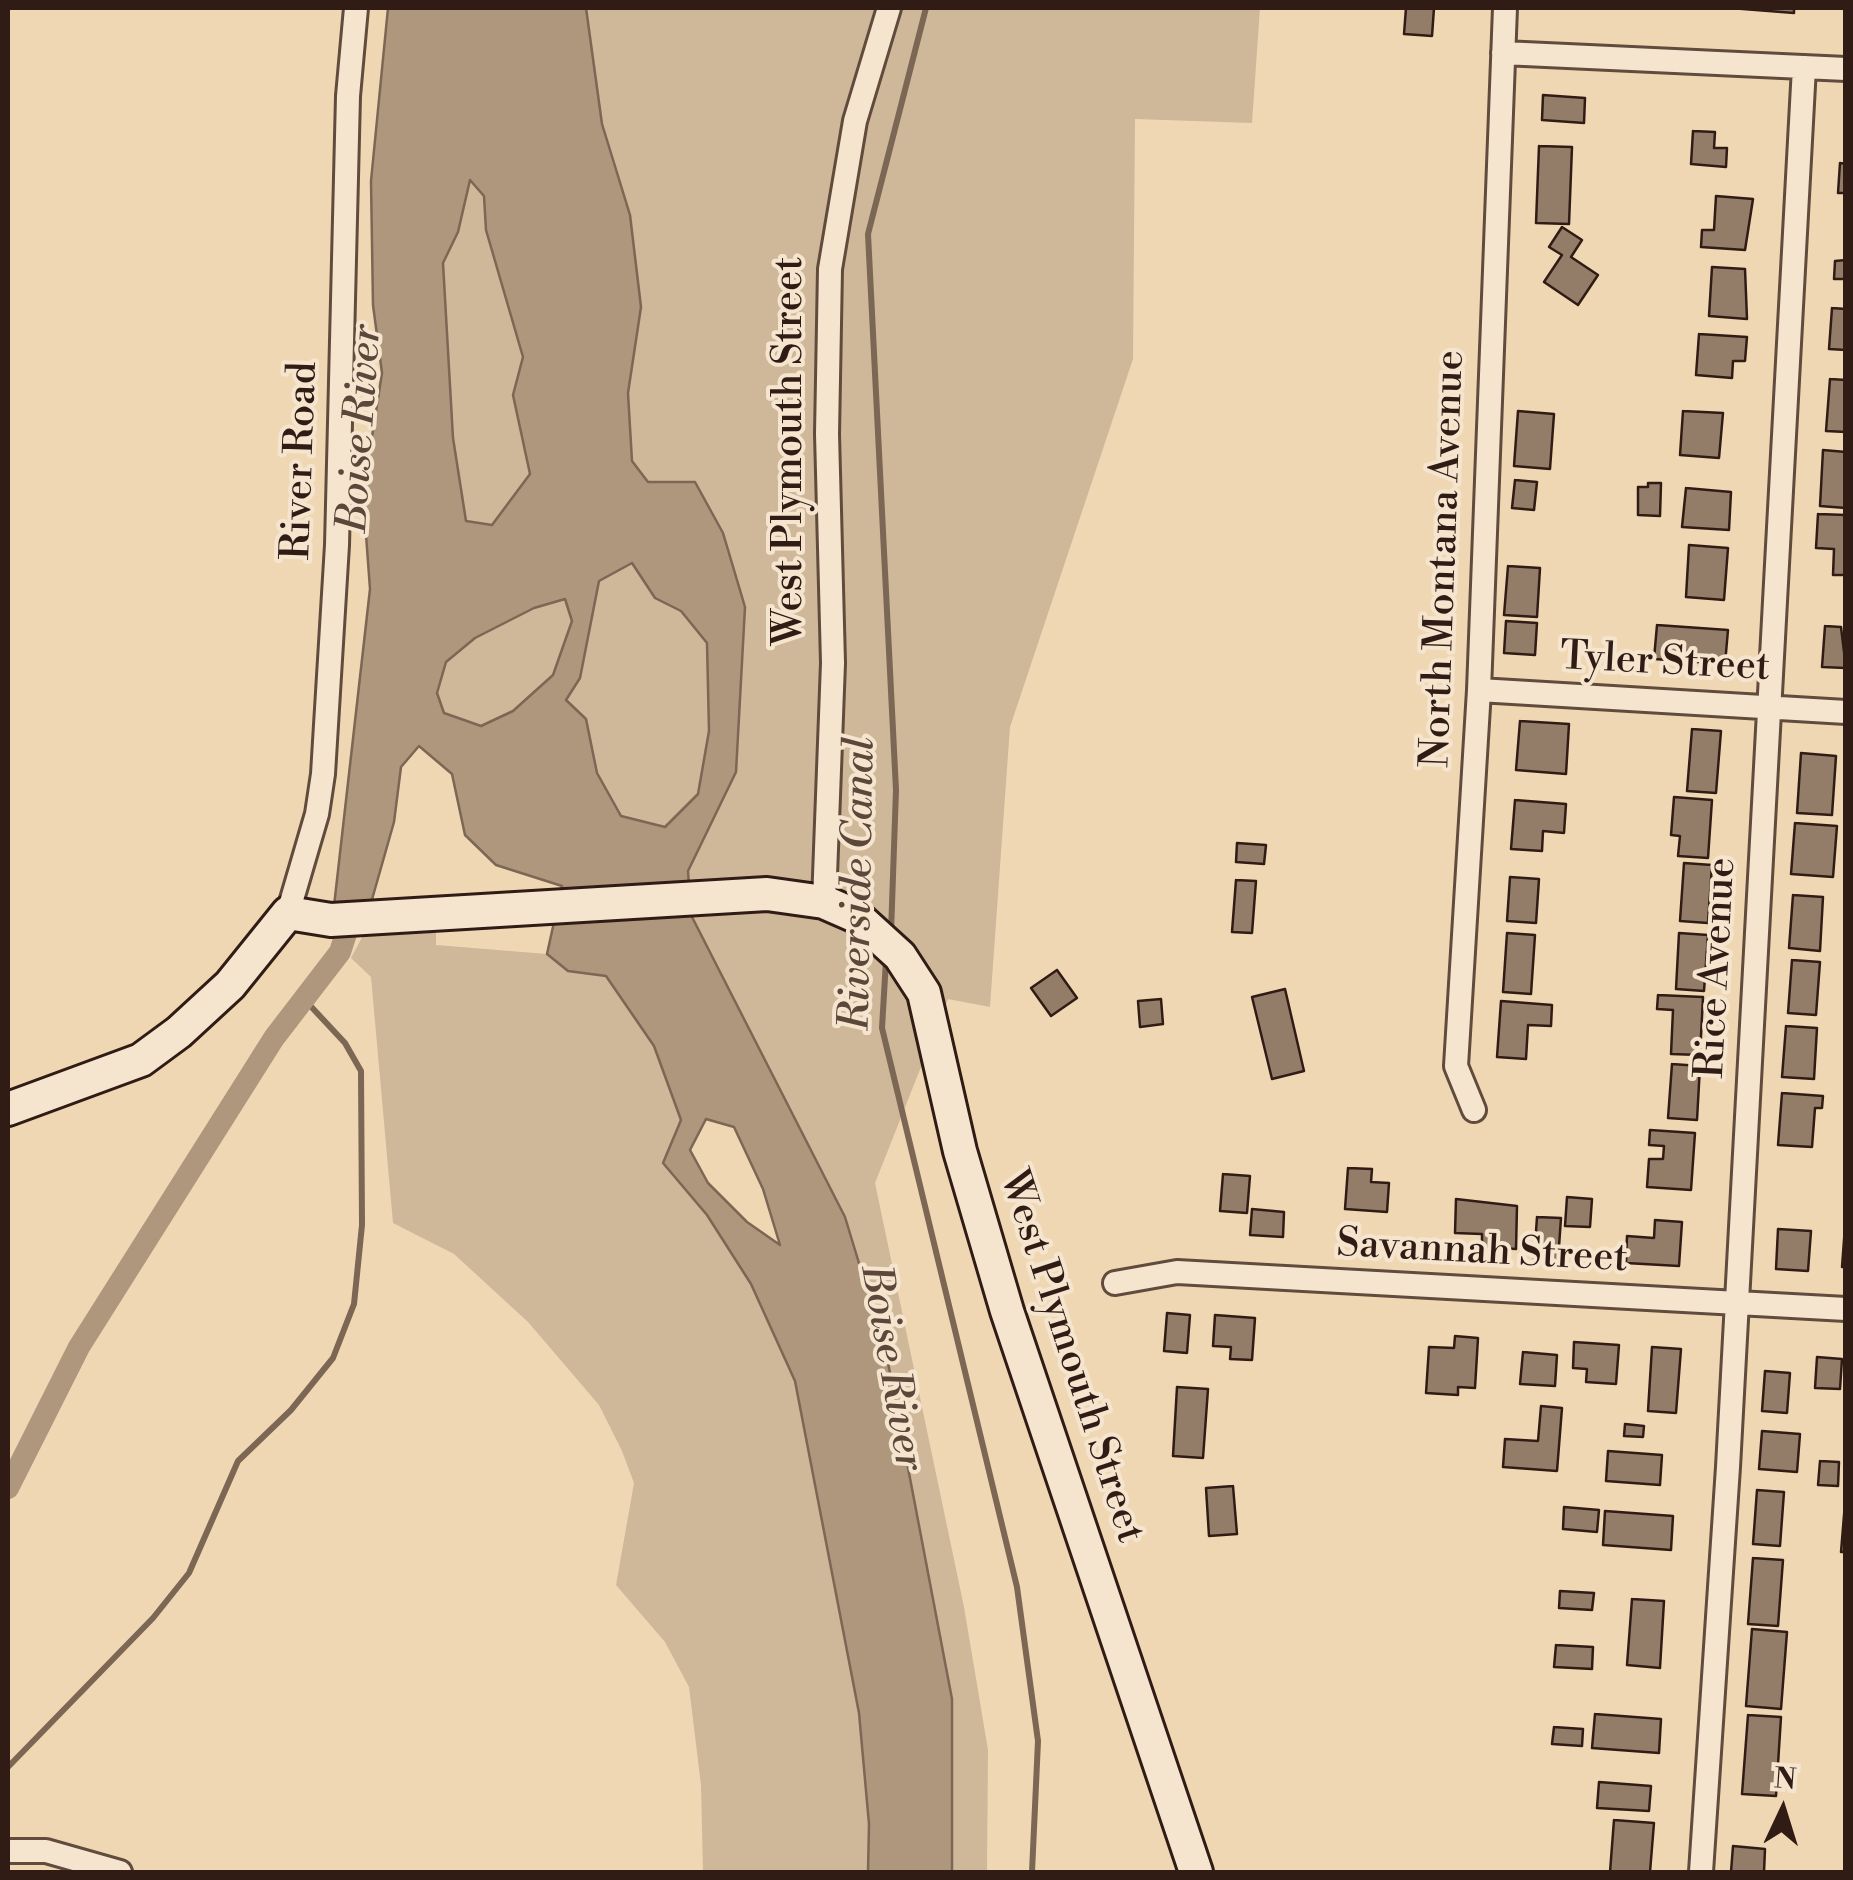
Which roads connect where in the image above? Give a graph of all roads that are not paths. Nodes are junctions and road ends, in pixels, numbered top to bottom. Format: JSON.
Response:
{"nodes":[{"id":1,"x":356,"y":8,"type":"edge"},
{"id":2,"x":889,"y":8,"type":"edge"},
{"id":3,"x":1505,"y":8,"type":"edge"},
{"id":4,"x":1504,"y":53,"type":"junction"},
{"id":5,"x":1804,"y":67,"type":"junction"},
{"id":6,"x":1846,"y":69,"type":"edge"},
{"id":7,"x":1479,"y":690,"type":"junction"},
{"id":8,"x":1770,"y":708,"type":"junction"},
{"id":9,"x":1846,"y":712,"type":"edge"},
{"id":10,"x":824,"y":902,"type":"junction"},
{"id":11,"x":288,"y":913,"type":"junction"},
{"id":12,"x":8,"y":1109,"type":"edge"},
{"id":13,"x":1474,"y":1110,"type":"dead end"},
{"id":14,"x":1115,"y":1284,"type":"dead end"},
{"id":15,"x":1737,"y":1304,"type":"junction"},
{"id":16,"x":1846,"y":1308,"type":"edge"},
{"id":17,"x":11,"y":1854,"type":"edge"},
{"id":18,"x":120,"y":1872,"type":"edge"},
{"id":19,"x":1196,"y":1872,"type":"edge"},
{"id":20,"x":1701,"y":1872,"type":"edge"}],
"edges":[{"from":1,"to":11,"type":"street","name":"River Road"},
{"from":2,"to":10,"type":"street","name":"West Plymouth Street"},
{"from":3,"to":4,"type":"street","name":"North Montana Avenue"},
{"from":4,"to":5,"type":"street"},
{"from":4,"to":7,"type":"street","name":"North Montana Avenue"},
{"from":5,"to":6,"type":"street"},
{"from":5,"to":8,"type":"street","name":"Rice Avenue"},
{"from":7,"to":8,"type":"street","name":"Tyler Street"},
{"from":7,"to":13,"type":"street","name":"North Montana Avenue"},
{"from":8,"to":9,"type":"street","name":"Tyler Street"},
{"from":8,"to":15,"type":"street","name":"Rice Avenue"},
{"from":10,"to":11,"type":"street","name":"West Plymouth Street"},
{"from":10,"to":19,"type":"street","name":"West Plymouth Street"},
{"from":11,"to":12,"type":"street"},
{"from":14,"to":15,"type":"street","name":"Savannah Street"},
{"from":15,"to":16,"type":"street","name":"Savannah Street"},
{"from":15,"to":20,"type":"street","name":"Rice Avenue"},
{"from":17,"to":18,"type":"street"}]}
